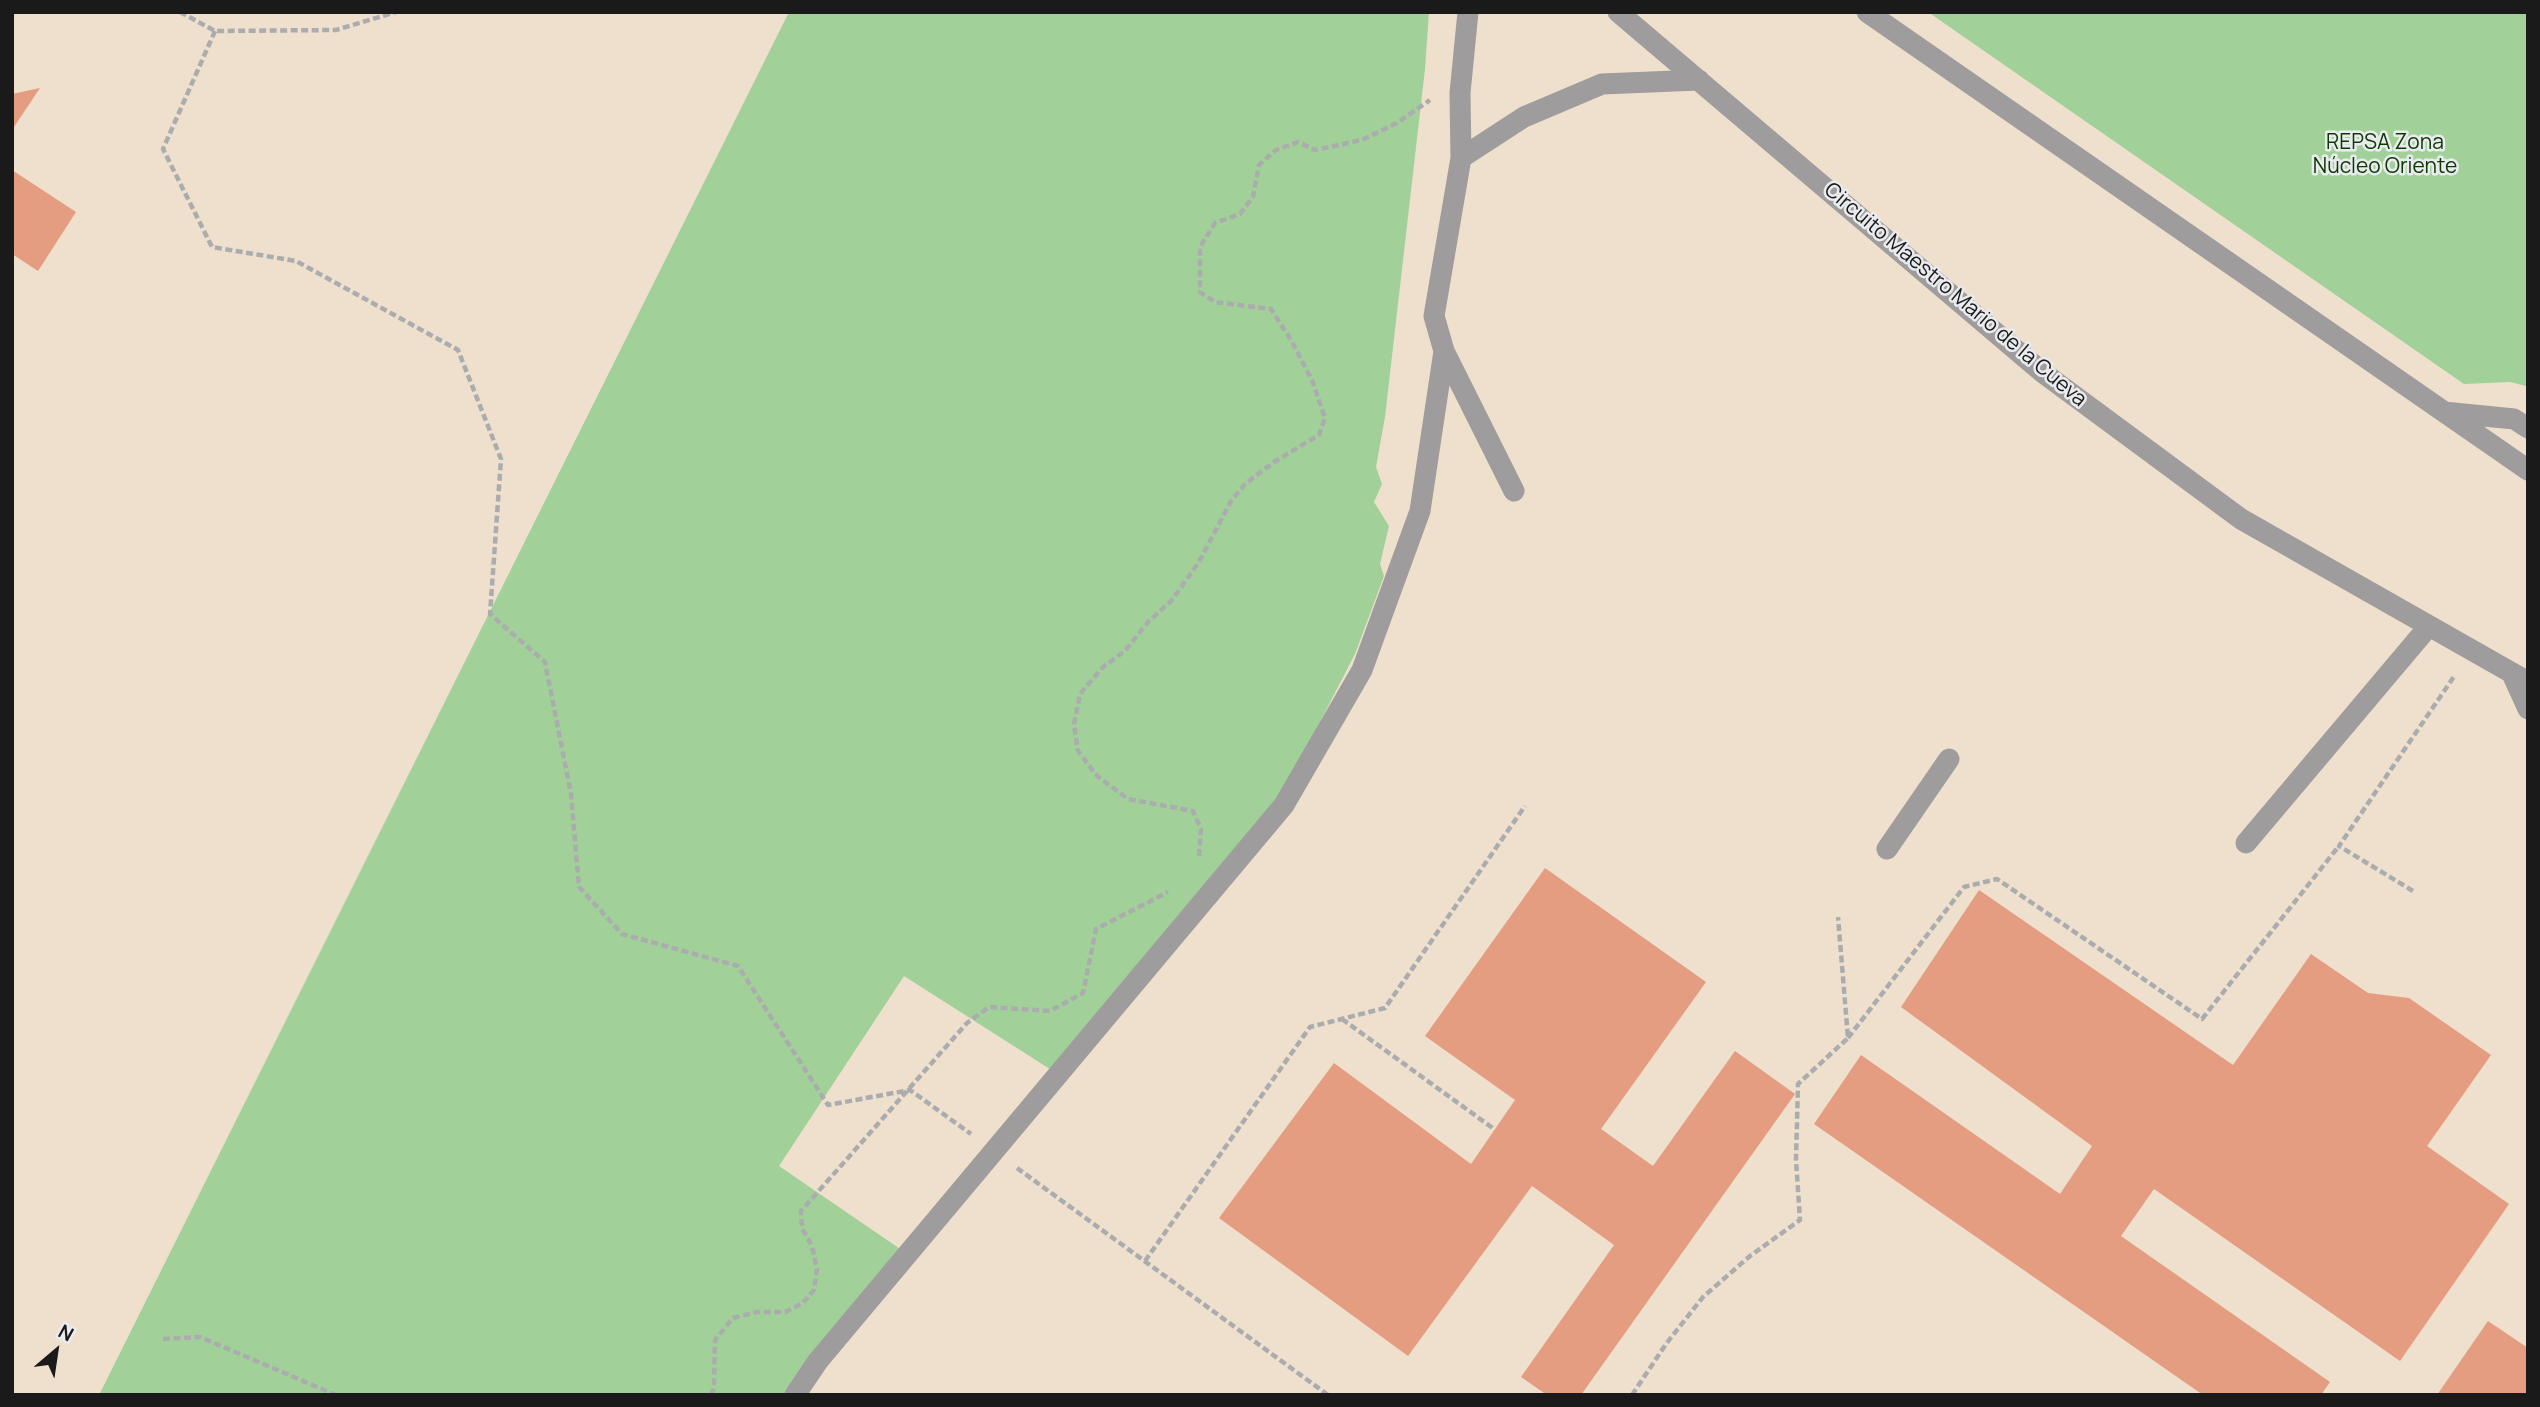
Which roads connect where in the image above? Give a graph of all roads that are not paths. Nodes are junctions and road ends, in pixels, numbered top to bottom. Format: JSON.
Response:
{"nodes":[{"id":1,"x":1468,"y":12,"type":"edge"},
{"id":2,"x":1618,"y":12,"type":"edge"},
{"id":3,"x":1867,"y":12,"type":"edge"},
{"id":4,"x":1699,"y":80,"type":"junction"},
{"id":5,"x":1461,"y":158,"type":"junction"},
{"id":6,"x":1444,"y":351,"type":"junction"},
{"id":7,"x":2442,"y":412,"type":"junction"},
{"id":8,"x":2528,"y":428,"type":"edge"},
{"id":9,"x":2528,"y":470,"type":"edge"},
{"id":10,"x":1514,"y":491,"type":"dead end"},
{"id":11,"x":2428,"y":626,"type":"junction"},
{"id":12,"x":2523,"y":677,"type":"edge"},
{"id":13,"x":2528,"y":709,"type":"edge"},
{"id":14,"x":1949,"y":759,"type":"dead end"},
{"id":15,"x":2246,"y":843,"type":"dead end"},
{"id":16,"x":1887,"y":849,"type":"dead end"},
{"id":17,"x":795,"y":1395,"type":"edge"}],
"edges":[{"from":1,"to":5,"type":"street"},
{"from":2,"to":4,"type":"street","name":"Circuito Maestro Mario de la Cueva"},
{"from":3,"to":7,"type":"street"},
{"from":4,"to":5,"type":"street"},
{"from":4,"to":11,"type":"street","name":"Circuito Maestro Mario de la Cueva"},
{"from":5,"to":6,"type":"street"},
{"from":6,"to":10,"type":"street"},
{"from":6,"to":17,"type":"street"},
{"from":7,"to":8,"type":"street"},
{"from":7,"to":9,"type":"street"},
{"from":11,"to":12,"type":"street","name":"Circuito Maestro Mario de la Cueva"},
{"from":11,"to":15,"type":"street"},
{"from":12,"to":13,"type":"street"},
{"from":14,"to":16,"type":"street"}]}
